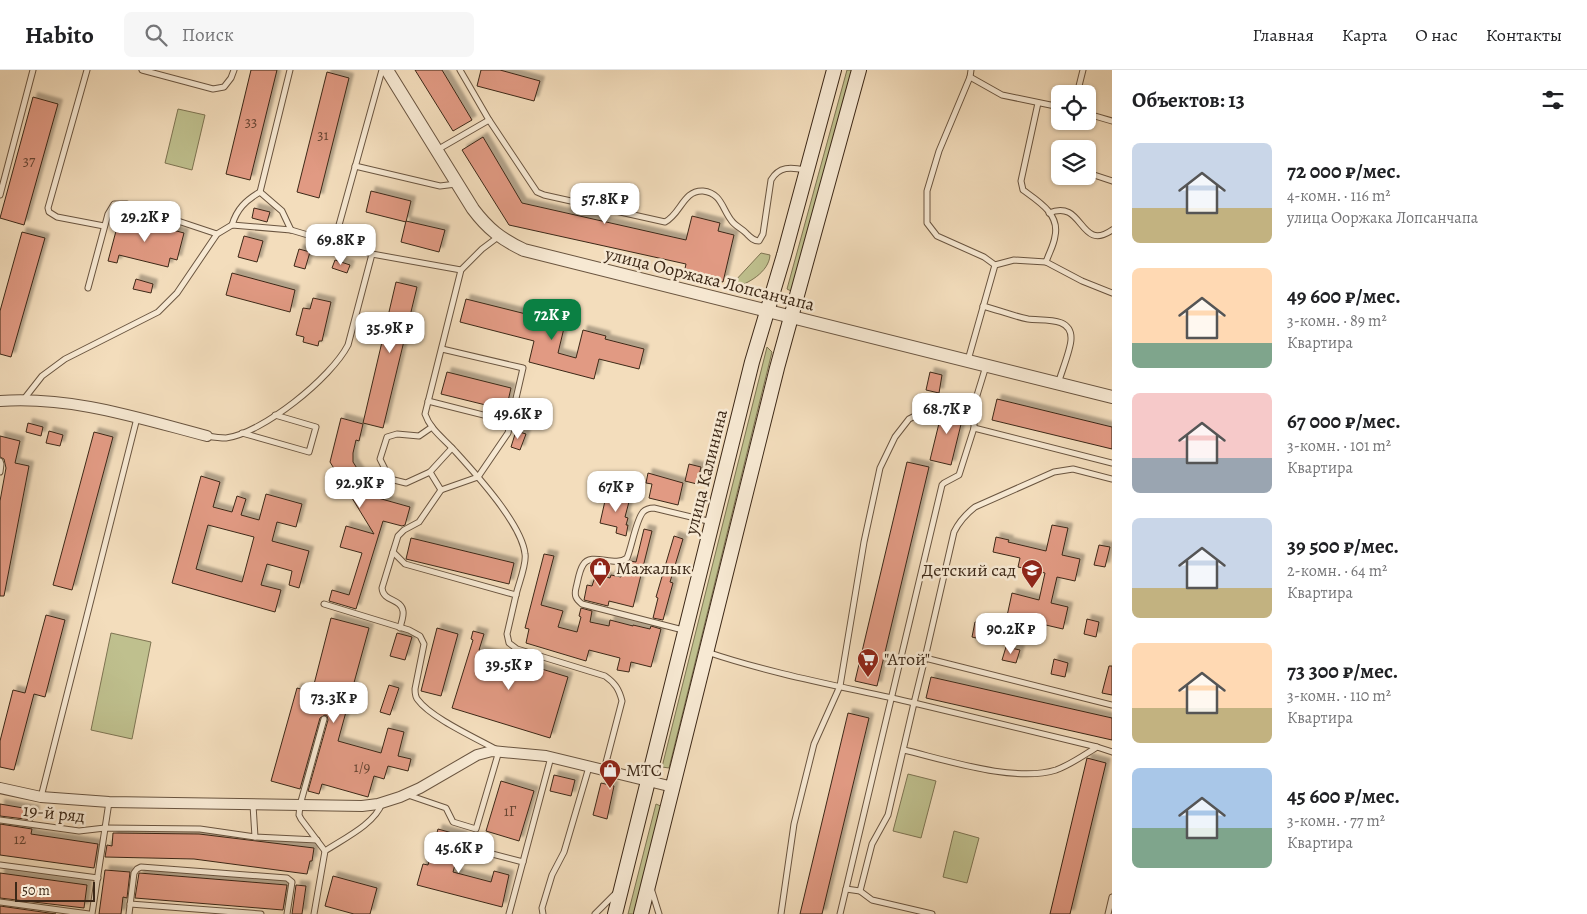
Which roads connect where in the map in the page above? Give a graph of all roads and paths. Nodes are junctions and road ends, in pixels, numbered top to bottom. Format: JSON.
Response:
{"nodes":[{"id":1,"x":33,"y":70,"type":"edge"},
{"id":2,"x":87,"y":70,"type":"edge"},
{"id":3,"x":142,"y":70,"type":"edge"},
{"id":4,"x":234,"y":70,"type":"edge"},
{"id":5,"x":290,"y":70,"type":"edge"},
{"id":6,"x":382,"y":70,"type":"edge"},
{"id":7,"x":387,"y":70,"type":"edge"},
{"id":8,"x":460,"y":70,"type":"edge"},
{"id":9,"x":834,"y":70,"type":"edge"},
{"id":10,"x":859,"y":70,"type":"edge"},
{"id":11,"x":971,"y":70,"type":"edge"},
{"id":12,"x":1083,"y":70,"type":"edge"},
{"id":13,"x":970,"y":77,"type":"junction"},
{"id":14,"x":1079,"y":85,"type":"edge"},
{"id":15,"x":1038,"y":103,"type":"junction"},
{"id":16,"x":1051,"y":105,"type":"edge"},
{"id":17,"x":1096,"y":116,"type":"edge"},
{"id":18,"x":489,"y":120,"type":"junction"},
{"id":19,"x":1112,"y":121,"type":"edge"},
{"id":20,"x":437,"y":150,"type":"junction"},
{"id":21,"x":355,"y":166,"type":"junction"},
{"id":22,"x":807,"y":171,"type":"junction"},
{"id":23,"x":1096,"y":176,"type":"edge"},
{"id":24,"x":1112,"y":181,"type":"edge"},
{"id":25,"x":457,"y":184,"type":"junction"},
{"id":26,"x":260,"y":192,"type":"junction"},
{"id":27,"x":0,"y":195,"type":"edge"},
{"id":28,"x":1049,"y":213,"type":"junction"},
{"id":29,"x":232,"y":225,"type":"junction"},
{"id":30,"x":104,"y":226,"type":"junction"},
{"id":31,"x":291,"y":230,"type":"junction"},
{"id":32,"x":1112,"y":230,"type":"edge"},
{"id":33,"x":217,"y":234,"type":"junction"},
{"id":34,"x":498,"y":237,"type":"junction"},
{"id":35,"x":334,"y":243,"type":"junction"},
{"id":36,"x":372,"y":254,"type":"junction"},
{"id":37,"x":1046,"y":262,"type":"junction"},
{"id":38,"x":995,"y":266,"type":"junction"},
{"id":39,"x":461,"y":270,"type":"junction"},
{"id":40,"x":88,"y":288,"type":"dead end"},
{"id":41,"x":1112,"y":293,"type":"edge"},
{"id":42,"x":984,"y":306,"type":"junction"},
{"id":43,"x":767,"y":311,"type":"junction"},
{"id":44,"x":791,"y":318,"type":"junction"},
{"id":45,"x":442,"y":349,"type":"junction"},
{"id":46,"x":968,"y":361,"type":"junction"},
{"id":47,"x":986,"y":366,"type":"junction"},
{"id":48,"x":1058,"y":384,"type":"junction"},
{"id":49,"x":1112,"y":397,"type":"edge"},
{"id":50,"x":24,"y":399,"type":"junction"},
{"id":51,"x":0,"y":401,"type":"edge"},
{"id":52,"x":428,"y":401,"type":"junction"},
{"id":53,"x":974,"y":405,"type":"junction"},
{"id":54,"x":275,"y":415,"type":"junction"},
{"id":55,"x":136,"y":418,"type":"junction"},
{"id":56,"x":511,"y":422,"type":"junction"},
{"id":57,"x":432,"y":427,"type":"junction"},
{"id":58,"x":974,"y":428,"type":"junction"},
{"id":59,"x":242,"y":433,"type":"junction"},
{"id":60,"x":206,"y":436,"type":"joint"},
{"id":61,"x":452,"y":448,"type":"junction"},
{"id":62,"x":0,"y":461,"type":"edge"},
{"id":63,"x":1112,"y":463,"type":"edge"},
{"id":64,"x":0,"y":472,"type":"edge"},
{"id":65,"x":430,"y":472,"type":"junction"},
{"id":66,"x":478,"y":477,"type":"junction"},
{"id":67,"x":1112,"y":479,"type":"edge"},
{"id":68,"x":441,"y":490,"type":"junction"},
{"id":69,"x":713,"y":522,"type":"junction"},
{"id":70,"x":393,"y":552,"type":"junction"},
{"id":71,"x":516,"y":595,"type":"junction"},
{"id":72,"x":324,"y":604,"type":"dead end"},
{"id":73,"x":400,"y":628,"type":"junction"},
{"id":74,"x":687,"y":630,"type":"junction"},
{"id":75,"x":707,"y":652,"type":"junction"},
{"id":76,"x":925,"y":658,"type":"junction"},
{"id":77,"x":840,"y":686,"type":"junction"},
{"id":78,"x":890,"y":698,"type":"junction"},
{"id":79,"x":914,"y":703,"type":"junction"},
{"id":80,"x":1112,"y":705,"type":"edge"},
{"id":81,"x":324,"y":719,"type":"dead end"},
{"id":82,"x":1097,"y":747,"type":"junction"},
{"id":83,"x":904,"y":750,"type":"junction"},
{"id":84,"x":499,"y":751,"type":"junction"},
{"id":85,"x":1112,"y":752,"type":"edge"},
{"id":86,"x":550,"y":758,"type":"junction"},
{"id":87,"x":589,"y":767,"type":"junction"},
{"id":88,"x":604,"y":770,"type":"junction"},
{"id":89,"x":649,"y":781,"type":"junction"},
{"id":90,"x":673,"y":787,"type":"junction"},
{"id":91,"x":0,"y":788,"type":"edge"},
{"id":92,"x":406,"y":794,"type":"junction"},
{"id":93,"x":41,"y":797,"type":"junction"},
{"id":94,"x":109,"y":802,"type":"junction"},
{"id":95,"x":383,"y":803,"type":"junction"},
{"id":96,"x":252,"y":805,"type":"junction"},
{"id":97,"x":300,"y":805,"type":"junction"},
{"id":98,"x":0,"y":820,"type":"edge"},
{"id":99,"x":105,"y":828,"type":"junction"},
{"id":100,"x":255,"y":837,"type":"junction"},
{"id":101,"x":318,"y":840,"type":"junction"},
{"id":102,"x":473,"y":849,"type":"dead end"},
{"id":103,"x":325,"y":851,"type":"junction"},
{"id":104,"x":523,"y":862,"type":"junction"},
{"id":105,"x":0,"y":865,"type":"edge"},
{"id":106,"x":98,"y":878,"type":"junction"},
{"id":107,"x":649,"y":883,"type":"junction"},
{"id":108,"x":623,"y":886,"type":"junction"},
{"id":109,"x":846,"y":888,"type":"junction"},
{"id":110,"x":860,"y":891,"type":"junction"},
{"id":111,"x":1112,"y":897,"type":"edge"},
{"id":112,"x":0,"y":902,"type":"edge"},
{"id":113,"x":130,"y":904,"type":"junction"},
{"id":114,"x":91,"y":914,"type":"edge"},
{"id":115,"x":129,"y":914,"type":"edge"},
{"id":116,"x":261,"y":914,"type":"edge"},
{"id":117,"x":287,"y":914,"type":"edge"},
{"id":118,"x":314,"y":914,"type":"edge"},
{"id":119,"x":509,"y":914,"type":"edge"},
{"id":120,"x":543,"y":914,"type":"edge"},
{"id":121,"x":595,"y":914,"type":"edge"},
{"id":122,"x":616,"y":914,"type":"edge"},
{"id":123,"x":641,"y":914,"type":"edge"},
{"id":124,"x":659,"y":914,"type":"edge"},
{"id":125,"x":781,"y":914,"type":"edge"},
{"id":126,"x":840,"y":914,"type":"edge"},
{"id":127,"x":932,"y":914,"type":"edge"},
{"id":128,"x":1108,"y":914,"type":"edge"}],
"edges":[{"from":1,"to":27,"type":"lane"},
{"from":2,"to":30,"type":"lane"},
{"from":3,"to":4,"type":"lane"},
{"from":5,"to":26,"type":"lane"},
{"from":6,"to":21,"type":"lane"},
{"from":7,"to":20,"type":"street","name":"улица Ооржака Лопсанчапа"},
{"from":8,"to":18,"type":"lane"},
{"from":9,"to":22,"type":"main road","name":"улица Калинина"},
{"from":10,"to":44,"type":"main road"},
{"from":11,"to":13,"type":"lane"},
{"from":12,"to":14,"type":"lane"},
{"from":13,"to":15,"type":"lane"},
{"from":13,"to":38,"type":"lane"},
{"from":15,"to":16,"type":"lane"},
{"from":15,"to":28,"type":"lane"},
{"from":17,"to":19,"type":"lane"},
{"from":18,"to":20,"type":"lane"},
{"from":18,"to":22,"type":"lane"},
{"from":20,"to":25,"type":"street","name":"улица Ооржака Лопсанчапа"},
{"from":21,"to":25,"type":"lane"},
{"from":21,"to":35,"type":"lane"},
{"from":22,"to":43,"type":"main road","name":"улица Калинина"},
{"from":23,"to":24,"type":"lane"},
{"from":25,"to":34,"type":"street","name":"улица Ооржака Лопсанчапа"},
{"from":26,"to":29,"type":"lane"},
{"from":26,"to":31,"type":"lane"},
{"from":28,"to":32,"type":"lane"},
{"from":28,"to":37,"type":"lane"},
{"from":29,"to":31,"type":"lane"},
{"from":29,"to":33,"type":"lane"},
{"from":30,"to":33,"type":"lane"},
{"from":30,"to":40,"type":"lane"},
{"from":31,"to":35,"type":"lane"},
{"from":33,"to":50,"type":"lane"},
{"from":34,"to":39,"type":"lane"},
{"from":34,"to":43,"type":"street","name":"улица Ооржака Лопсанчапа"},
{"from":35,"to":36,"type":"lane"},
{"from":36,"to":39,"type":"lane"},
{"from":36,"to":54,"type":"lane"},
{"from":37,"to":38,"type":"lane"},
{"from":37,"to":41,"type":"lane"},
{"from":38,"to":42,"type":"lane"},
{"from":39,"to":45,"type":"lane"},
{"from":42,"to":46,"type":"lane"},
{"from":42,"to":48,"type":"lane"},
{"from":43,"to":44,"type":"street","name":"улица Ооржака Лопсанчапа"},
{"from":43,"to":69,"type":"main road","name":"улица Калинина"},
{"from":44,"to":46,"type":"street","name":"улица Ооржака Лопсанчапа"},
{"from":44,"to":75,"type":"main road"},
{"from":45,"to":52,"type":"lane"},
{"from":45,"to":56,"type":"lane"},
{"from":46,"to":47,"type":"street","name":"улица Ооржака Лопсанчапа"},
{"from":47,"to":48,"type":"street","name":"улица Ооржака Лопсанчапа"},
{"from":47,"to":53,"type":"lane"},
{"from":48,"to":49,"type":"street","name":"улица Ооржака Лопсанчапа"},
{"from":50,"to":51,"type":"street"},
{"from":50,"to":55,"type":"street"},
{"from":52,"to":56,"type":"lane"},
{"from":52,"to":57,"type":"lane"},
{"from":53,"to":58,"type":"lane"},
{"from":53,"to":77,"type":"lane"},
{"from":54,"to":59,"type":"lane"},
{"from":54,"to":59,"type":"lane"},
{"from":55,"to":60,"type":"street"},
{"from":55,"to":93,"type":"lane"},
{"from":56,"to":66,"type":"lane"},
{"from":57,"to":61,"type":"lane"},
{"from":57,"to":65,"type":"lane"},
{"from":58,"to":63,"type":"lane"},
{"from":58,"to":78,"type":"lane"},
{"from":59,"to":60,"type":"lane"},
{"from":61,"to":65,"type":"lane"},
{"from":61,"to":66,"type":"lane"},
{"from":62,"to":64,"type":"lane"},
{"from":65,"to":68,"type":"lane"},
{"from":66,"to":68,"type":"lane"},
{"from":66,"to":71,"type":"lane"},
{"from":67,"to":76,"type":"lane"},
{"from":68,"to":70,"type":"lane"},
{"from":69,"to":74,"type":"main road","name":"улица Калинина"},
{"from":69,"to":74,"type":"lane"},
{"from":70,"to":71,"type":"lane"},
{"from":70,"to":73,"type":"lane"},
{"from":71,"to":88,"type":"lane"},
{"from":72,"to":73,"type":"lane"},
{"from":73,"to":84,"type":"lane"},
{"from":74,"to":89,"type":"main road","name":"улица Калинина"},
{"from":75,"to":77,"type":"lane"},
{"from":75,"to":90,"type":"main road"},
{"from":76,"to":79,"type":"lane"},
{"from":76,"to":80,"type":"lane"},
{"from":77,"to":78,"type":"lane"},
{"from":77,"to":125,"type":"lane"},
{"from":78,"to":79,"type":"lane"},
{"from":78,"to":109,"type":"lane"},
{"from":79,"to":82,"type":"lane"},
{"from":79,"to":83,"type":"lane"},
{"from":81,"to":97,"type":"lane"},
{"from":82,"to":83,"type":"lane"},
{"from":82,"to":85,"type":"lane"},
{"from":83,"to":110,"type":"lane"},
{"from":84,"to":86,"type":"street"},
{"from":84,"to":92,"type":"street"},
{"from":84,"to":92,"type":"lane"},
{"from":86,"to":87,"type":"street"},
{"from":86,"to":104,"type":"lane"},
{"from":87,"to":88,"type":"street"},
{"from":87,"to":120,"type":"lane"},
{"from":88,"to":89,"type":"street"},
{"from":89,"to":90,"type":"street"},
{"from":89,"to":108,"type":"main road","name":"улица Калинина"},
{"from":90,"to":107,"type":"main road"},
{"from":91,"to":93,"type":"street"},
{"from":92,"to":95,"type":"street"},
{"from":93,"to":94,"type":"street"},
{"from":94,"to":96,"type":"street"},
{"from":94,"to":99,"type":"lane"},
{"from":95,"to":97,"type":"street"},
{"from":95,"to":103,"type":"lane"},
{"from":96,"to":97,"type":"street"},
{"from":96,"to":100,"type":"lane"},
{"from":97,"to":101,"type":"lane"},
{"from":98,"to":99,"type":"lane","name":"19-й ряд"},
{"from":99,"to":100,"type":"lane","name":"19-й ряд"},
{"from":99,"to":106,"type":"lane"},
{"from":100,"to":101,"type":"lane","name":"19-й ряд"},
{"from":101,"to":103,"type":"lane"},
{"from":102,"to":104,"type":"lane"},
{"from":103,"to":118,"type":"lane"},
{"from":104,"to":119,"type":"lane"},
{"from":105,"to":106,"type":"lane"},
{"from":106,"to":114,"type":"lane"},
{"from":107,"to":123,"type":"main road"},
{"from":107,"to":124,"type":"lane"},
{"from":108,"to":121,"type":"lane"},
{"from":108,"to":122,"type":"main road","name":"улица Калинина"},
{"from":109,"to":110,"type":"lane"},
{"from":109,"to":126,"type":"lane"},
{"from":110,"to":127,"type":"lane"},
{"from":111,"to":128,"type":"lane"},
{"from":112,"to":114,"type":"lane"},
{"from":113,"to":115,"type":"lane"},
{"from":113,"to":116,"type":"lane"},
{"from":113,"to":117,"type":"lane"}]}
